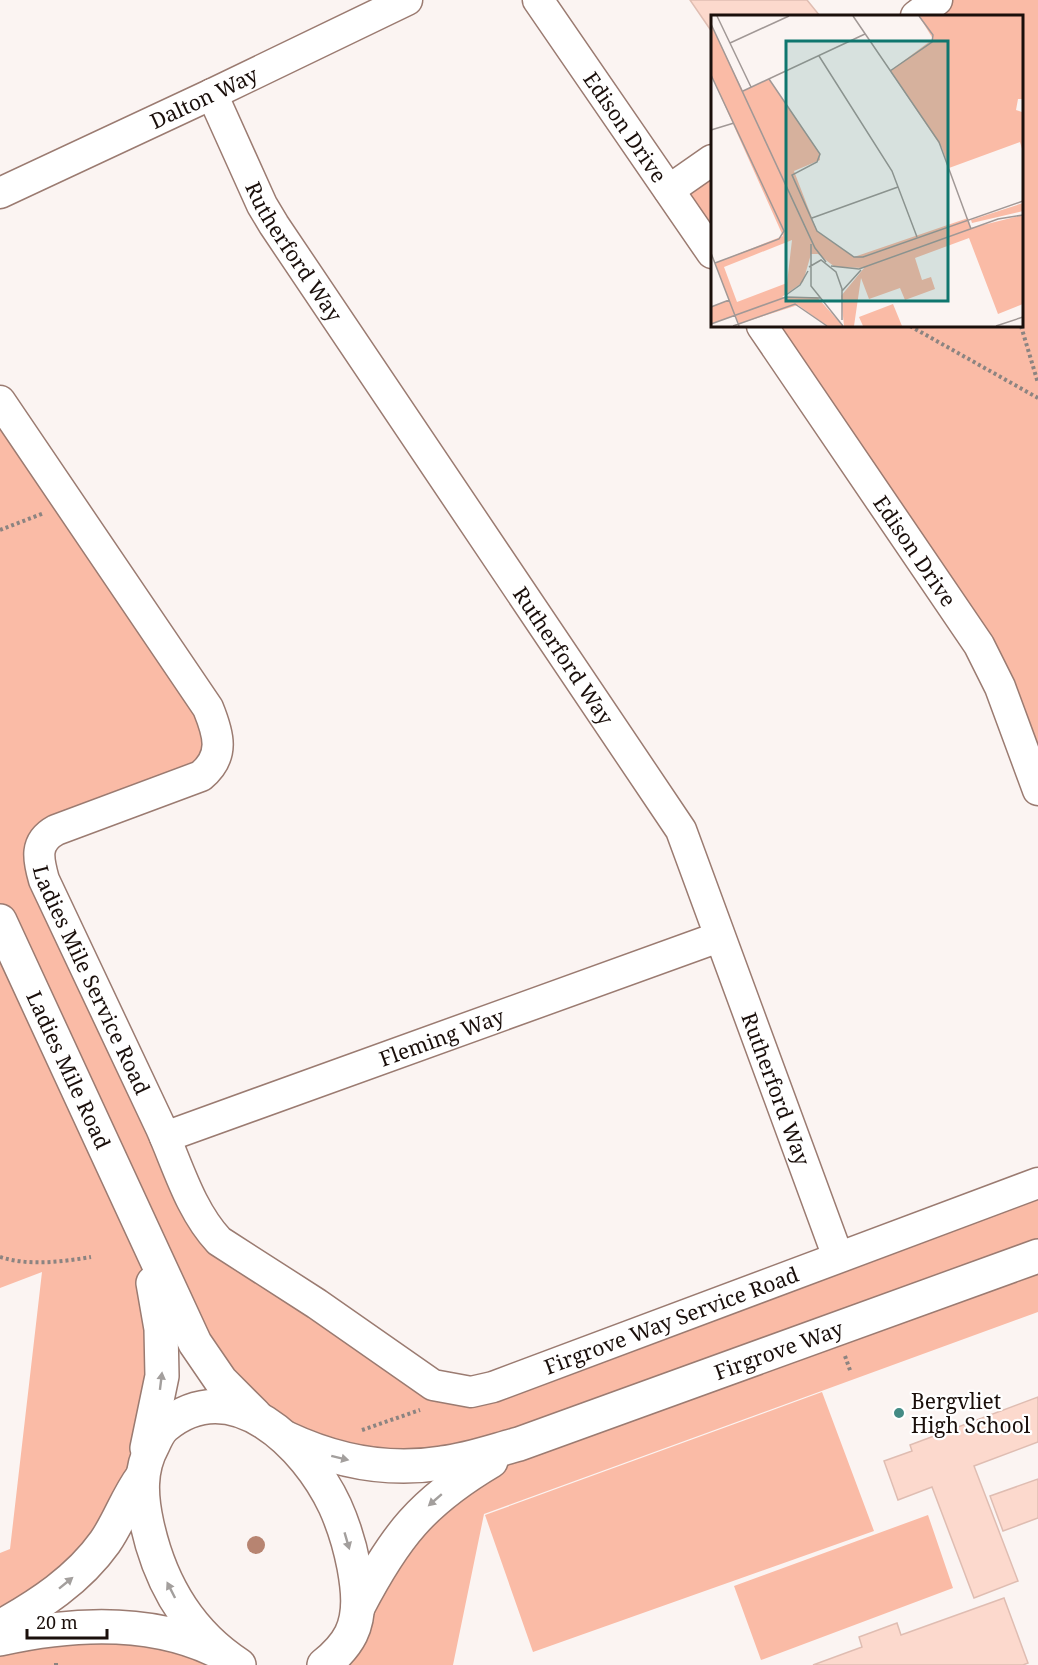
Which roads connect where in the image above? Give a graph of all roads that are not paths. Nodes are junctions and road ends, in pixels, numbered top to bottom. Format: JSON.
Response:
{"nodes":[{"id":1,"x":407,"y":0,"type":"edge"},
{"id":2,"x":538,"y":0,"type":"edge"},
{"id":3,"x":938,"y":0,"type":"edge"},
{"id":4,"x":917,"y":15,"type":"edge"},
{"id":5,"x":212,"y":94,"type":"junction"},
{"id":6,"x":711,"y":161,"type":"edge"},
{"id":7,"x":669,"y":190,"type":"junction"},
{"id":8,"x":0,"y":192,"type":"edge"},
{"id":9,"x":711,"y":252,"type":"edge"},
{"id":10,"x":763,"y":327,"type":"edge"},
{"id":11,"x":0,"y":402,"type":"edge"},
{"id":12,"x":1038,"y":790,"type":"edge"},
{"id":13,"x":0,"y":921,"type":"edge"},
{"id":14,"x":719,"y":937,"type":"junction"},
{"id":15,"x":165,"y":1137,"type":"junction"},
{"id":16,"x":1038,"y":1183,"type":"edge"},
{"id":17,"x":137,"y":1217,"type":"junction"},
{"id":18,"x":1038,"y":1256,"type":"edge"},
{"id":19,"x":838,"y":1257,"type":"junction"},
{"id":20,"x":317,"y":1304,"type":"joint"},
{"id":21,"x":259,"y":1418,"type":"junction"},
{"id":22,"x":286,"y":1438,"type":"junction"},
{"id":23,"x":519,"y":1444,"type":"junction"},
{"id":24,"x":144,"y":1468,"type":"junction"},
{"id":25,"x":0,"y":1627,"type":"edge"},
{"id":26,"x":352,"y":1636,"type":"edge"},
{"id":27,"x":0,"y":1639,"type":"edge"},
{"id":28,"x":229,"y":1658,"type":"edge"},
{"id":29,"x":324,"y":1665,"type":"edge"}],
"edges":[{"from":1,"to":5,"type":"street","name":"Dalton Way"},
{"from":2,"to":7,"type":"street","name":"Edison Drive"},
{"from":3,"to":4,"type":"street"},
{"from":5,"to":8,"type":"street","name":"Dalton Way"},
{"from":5,"to":14,"type":"street","name":"Rutherford Way"},
{"from":6,"to":7,"type":"street"},
{"from":7,"to":9,"type":"street","name":"Edison Drive"},
{"from":10,"to":12,"type":"street","name":"Edison Drive"},
{"from":11,"to":15,"type":"street","name":"Ladies Mile Service Road"},
{"from":13,"to":17,"type":"street","name":"Ladies Mile Road"},
{"from":14,"to":15,"type":"street","name":"Fleming Way"},
{"from":14,"to":19,"type":"street","name":"Rutherford Way"},
{"from":15,"to":20,"type":"street","name":"Ladies Mile Service Road"},
{"from":16,"to":19,"type":"street","name":"Firgrove Way Service Road"},
{"from":17,"to":21,"type":"street","name":"Ladies Mile Road"},
{"from":24,"to":17,"type":"street","name":"Ladies Mile Road","one_way":true},
{"from":18,"to":23,"type":"street","name":"Firgrove Way"},
{"from":19,"to":20,"type":"street","name":"Firgrove Way Service Road"},
{"from":21,"to":22,"type":"street"},
{"from":21,"to":24,"type":"street"},
{"from":22,"to":23,"type":"street","name":"Firgrove Way","one_way":true},
{"from":22,"to":26,"type":"street","one_way":true},
{"from":23,"to":26,"type":"street","name":"Firgrove Way","one_way":true},
{"from":25,"to":24,"type":"street","one_way":true},
{"from":28,"to":24,"type":"street","one_way":true},
{"from":26,"to":29,"type":"street","name":"Firgrove Way"},
{"from":27,"to":28,"type":"street"}]}
